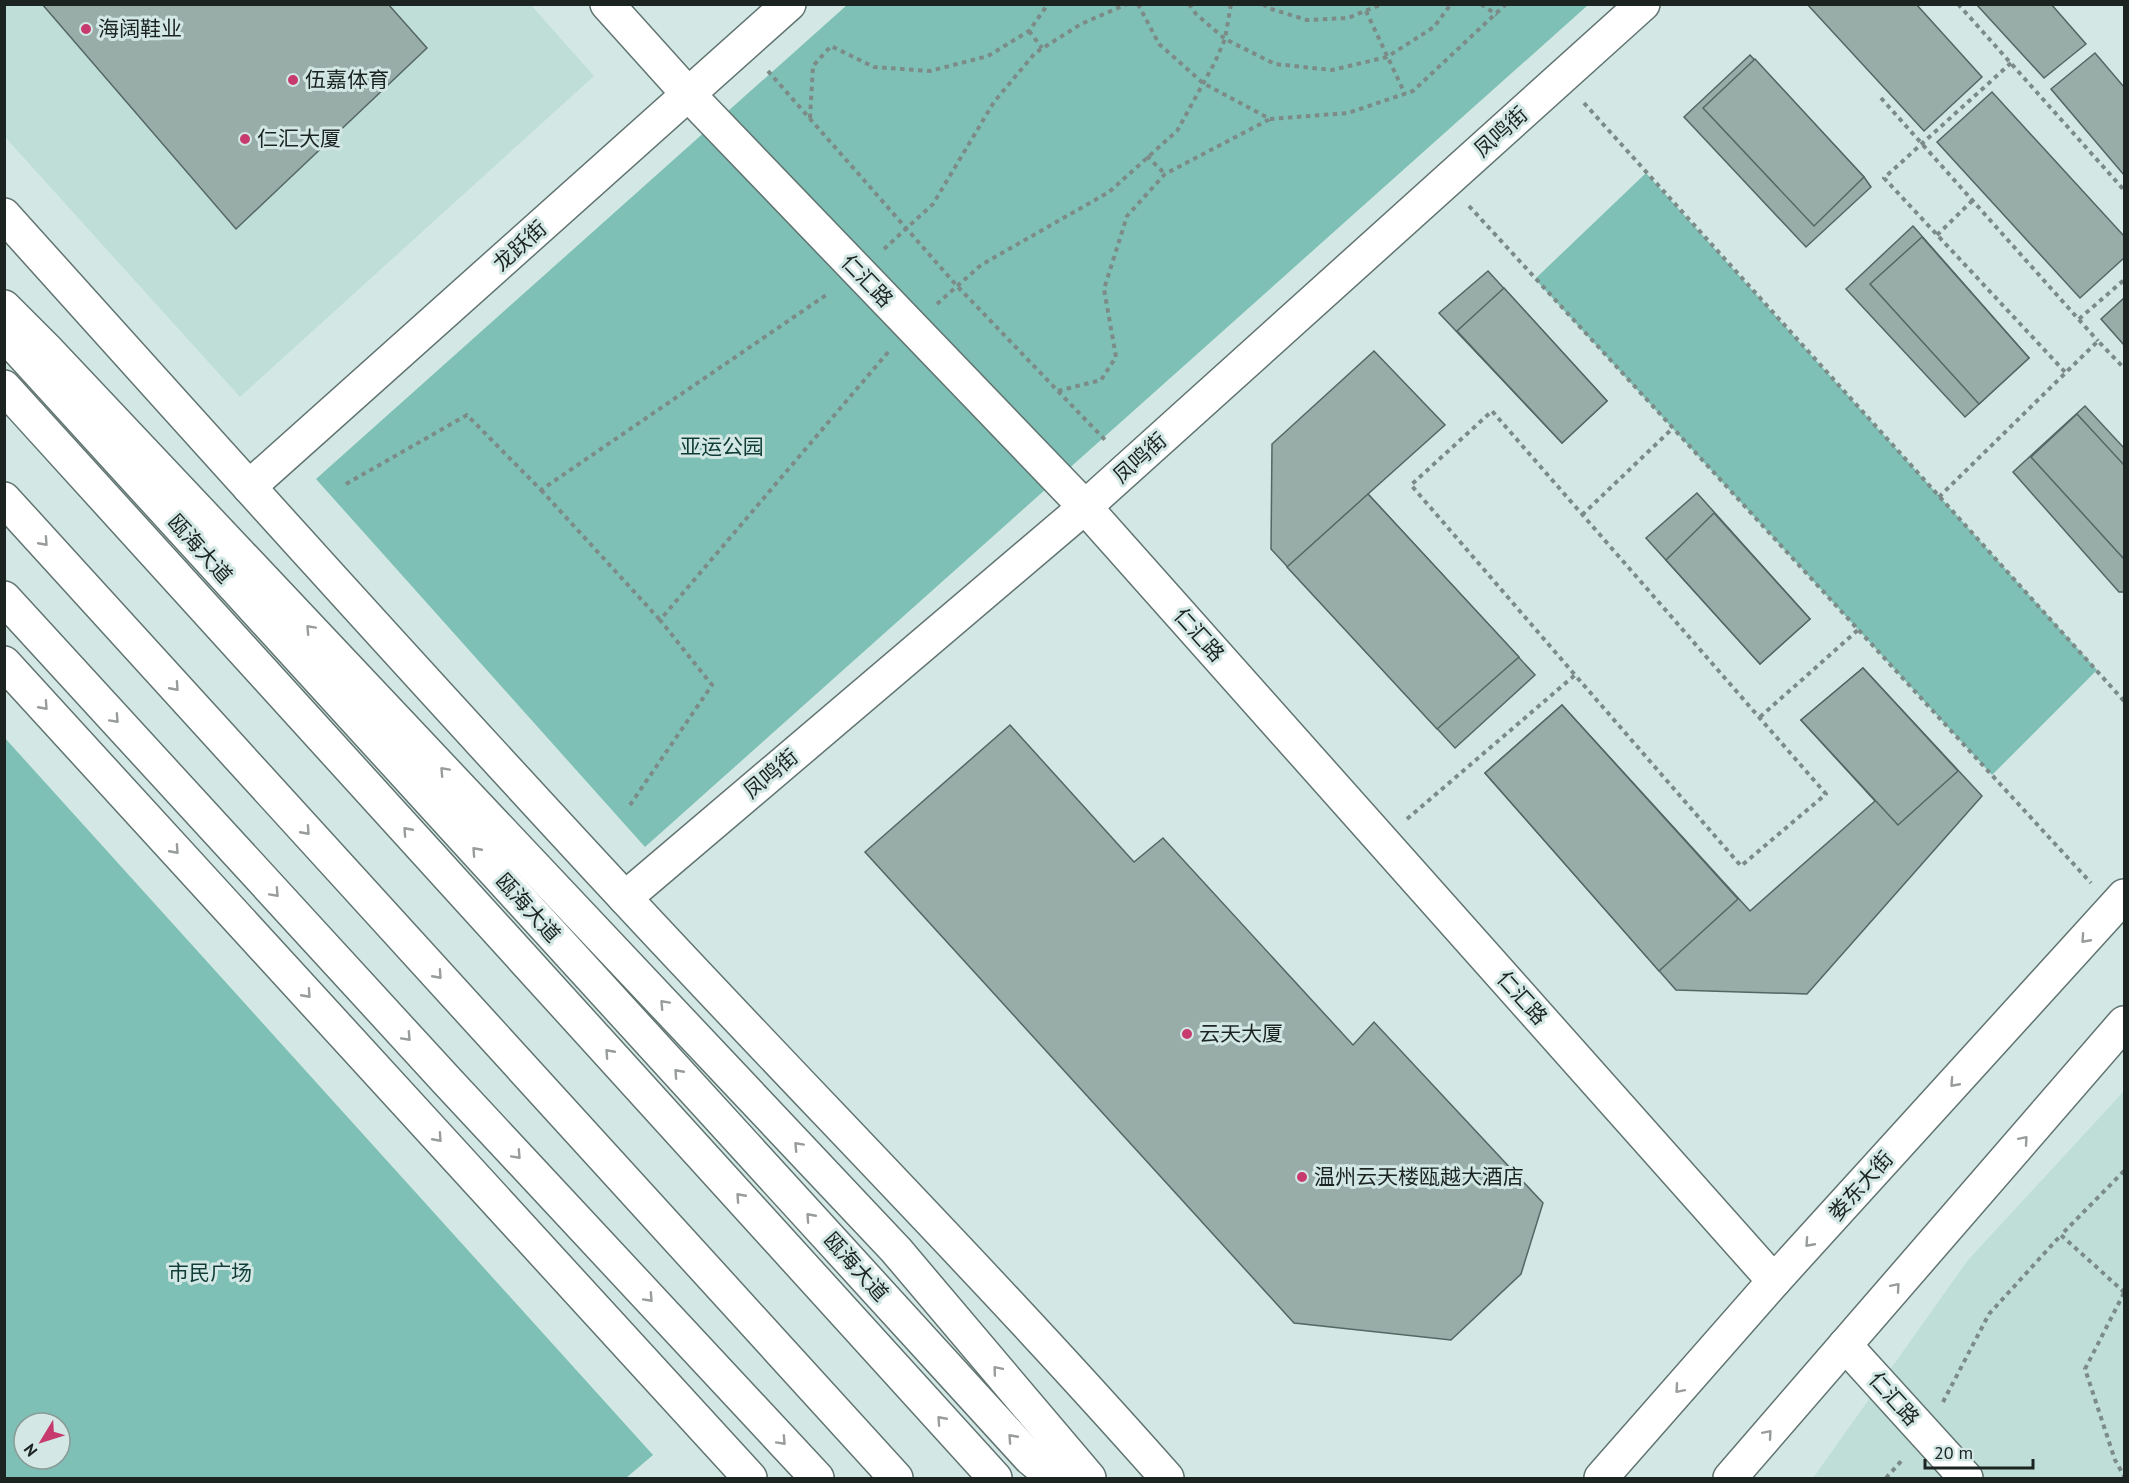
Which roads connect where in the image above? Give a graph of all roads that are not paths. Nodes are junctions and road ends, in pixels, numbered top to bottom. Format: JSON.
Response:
{"nodes":[{"id":1,"x":607,"y":4,"type":"edge"},
{"id":2,"x":789,"y":4,"type":"edge"},
{"id":3,"x":1643,"y":4,"type":"edge"},
{"id":4,"x":689,"y":95,"type":"junction"},
{"id":5,"x":4,"y":215,"type":"edge"},
{"id":6,"x":4,"y":307,"type":"edge"},
{"id":7,"x":4,"y":334,"type":"edge"},
{"id":8,"x":4,"y":387,"type":"edge"},
{"id":9,"x":249,"y":487,"type":"junction"},
{"id":10,"x":4,"y":499,"type":"edge"},
{"id":11,"x":1084,"y":507,"type":"junction"},
{"id":12,"x":4,"y":598,"type":"edge"},
{"id":13,"x":4,"y":663,"type":"edge"},
{"id":14,"x":625,"y":898,"type":"junction"},
{"id":15,"x":2119,"y":902,"type":"edge"},
{"id":16,"x":2124,"y":1023,"type":"edge"},
{"id":17,"x":1774,"y":1281,"type":"junction"},
{"id":18,"x":1845,"y":1345,"type":"junction"},
{"id":19,"x":750,"y":1479,"type":"edge"},
{"id":20,"x":817,"y":1479,"type":"edge"},
{"id":21,"x":896,"y":1479,"type":"edge"},
{"id":22,"x":995,"y":1479,"type":"edge"},
{"id":23,"x":1054,"y":1479,"type":"edge"},
{"id":24,"x":1089,"y":1479,"type":"edge"},
{"id":25,"x":1167,"y":1479,"type":"edge"},
{"id":26,"x":1601,"y":1479,"type":"edge"},
{"id":27,"x":1730,"y":1479,"type":"edge"},
{"id":28,"x":1966,"y":1479,"type":"edge"}],
"edges":[{"from":1,"to":4,"type":"main road","name":"仁汇路"},
{"from":2,"to":4,"type":"main road","name":"龙跃街"},
{"from":3,"to":11,"type":"main road","name":"凤鸣街"},
{"from":4,"to":9,"type":"main road","name":"龙跃街"},
{"from":4,"to":11,"type":"main road","name":"仁汇路"},
{"from":5,"to":9,"type":"main road"},
{"from":24,"to":6,"type":"main road","one_way":true},
{"from":23,"to":7,"type":"main road","name":"瓯海大道","one_way":true},
{"from":22,"to":8,"type":"main road","name":"瓯海大道","one_way":true},
{"from":9,"to":14,"type":"main road"},
{"from":10,"to":21,"type":"main road","one_way":true},
{"from":11,"to":14,"type":"main road","name":"凤鸣街"},
{"from":11,"to":17,"type":"main road","name":"仁汇路"},
{"from":12,"to":20,"type":"main road","one_way":true},
{"from":13,"to":19,"type":"main road","one_way":true},
{"from":14,"to":25,"type":"main road"},
{"from":15,"to":17,"type":"main road","name":"娄东大街","one_way":true},
{"from":18,"to":16,"type":"main road","one_way":true},
{"from":17,"to":26,"type":"main road","name":"娄东大街","one_way":true},
{"from":27,"to":18,"type":"main road","one_way":true},
{"from":18,"to":28,"type":"main road","name":"仁汇路"}]}
